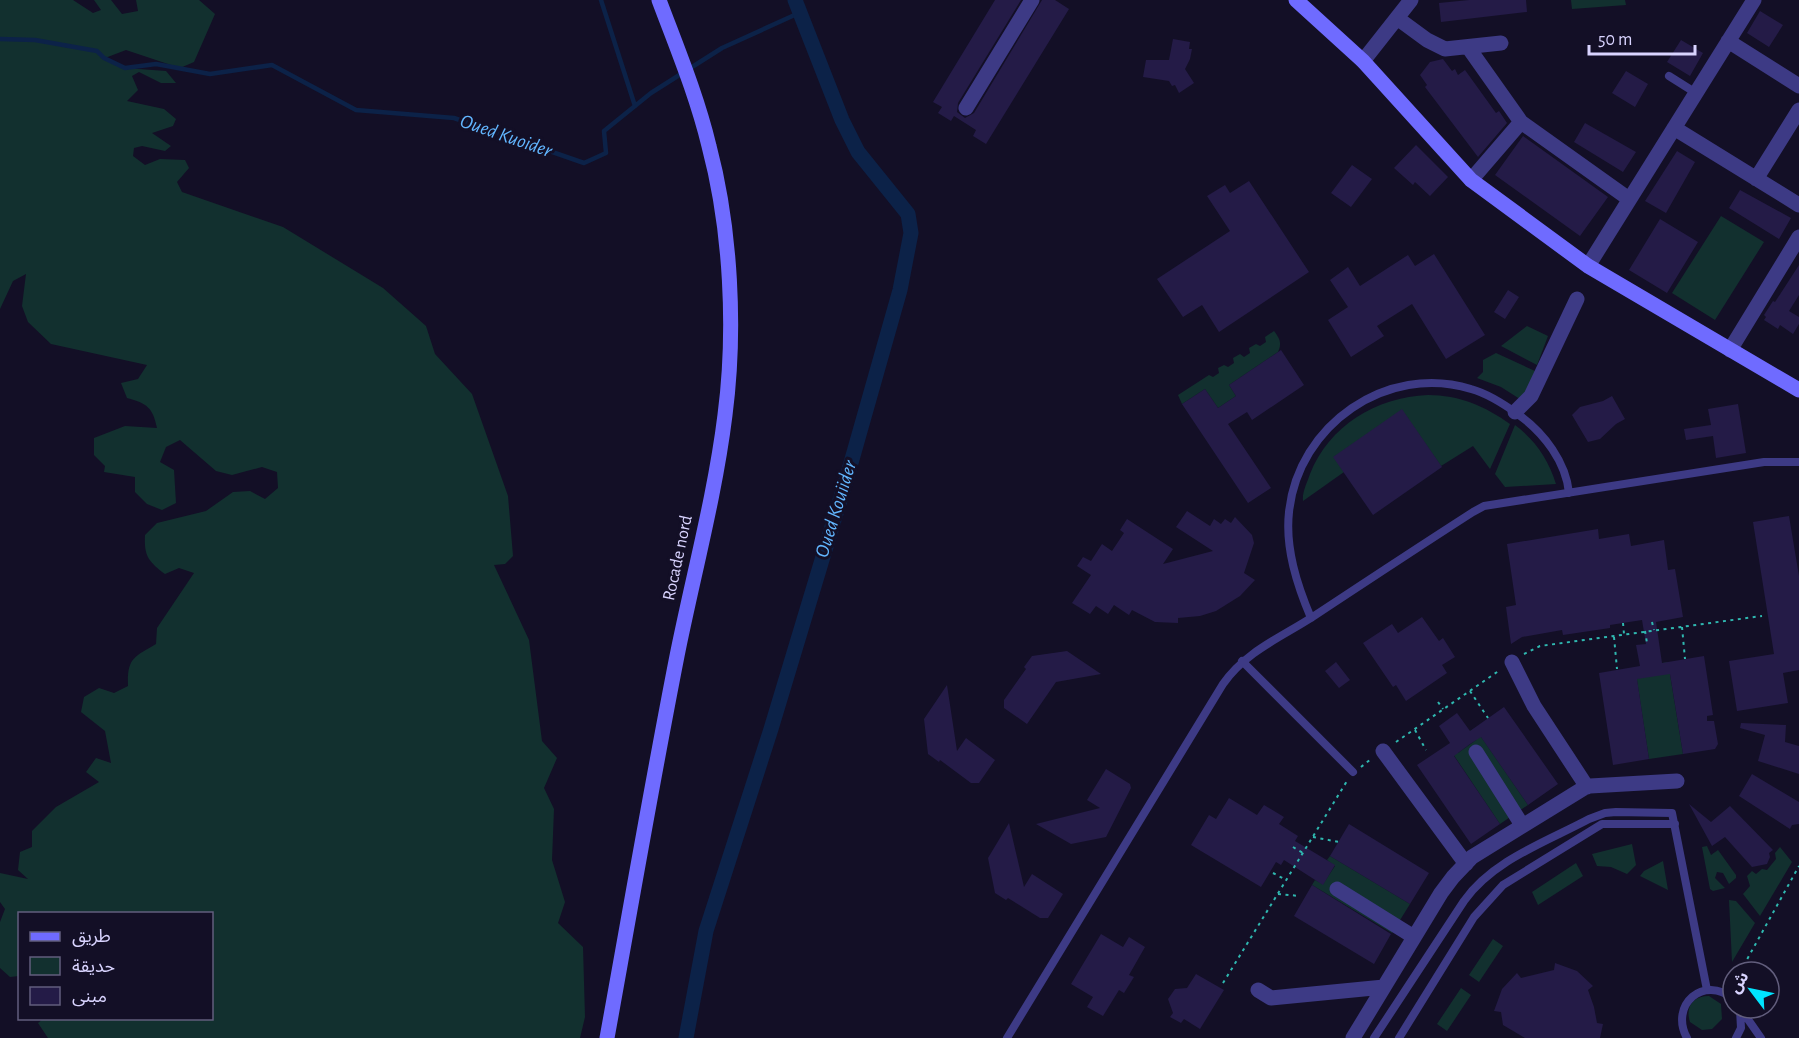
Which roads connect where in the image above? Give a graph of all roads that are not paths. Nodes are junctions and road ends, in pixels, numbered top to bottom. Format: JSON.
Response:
{"nodes":[{"id":1,"x":658,"y":0,"type":"edge"},
{"id":2,"x":1032,"y":0,"type":"edge"},
{"id":3,"x":1296,"y":0,"type":"edge"},
{"id":4,"x":1411,"y":0,"type":"edge"},
{"id":5,"x":1754,"y":0,"type":"edge"},
{"id":6,"x":1397,"y":18,"type":"junction"},
{"id":7,"x":1728,"y":42,"type":"junction"},
{"id":8,"x":1500,"y":43,"type":"dead end"},
{"id":9,"x":1468,"y":47,"type":"junction"},
{"id":10,"x":1363,"y":61,"type":"junction"},
{"id":11,"x":1669,"y":76,"type":"dead end"},
{"id":12,"x":1799,"y":86,"type":"edge"},
{"id":13,"x":1696,"y":93,"type":"junction"},
{"id":14,"x":966,"y":108,"type":"dead end"},
{"id":15,"x":1799,"y":110,"type":"edge"},
{"id":16,"x":1521,"y":122,"type":"junction"},
{"id":17,"x":1674,"y":128,"type":"junction"},
{"id":18,"x":1756,"y":179,"type":"junction"},
{"id":19,"x":1471,"y":180,"type":"junction"},
{"id":20,"x":1629,"y":200,"type":"junction"},
{"id":21,"x":1799,"y":206,"type":"edge"},
{"id":22,"x":1799,"y":237,"type":"edge"},
{"id":23,"x":1588,"y":266,"type":"junction"},
{"id":24,"x":1577,"y":298,"type":"dead end"},
{"id":25,"x":1730,"y":350,"type":"junction"},
{"id":26,"x":1799,"y":390,"type":"edge"},
{"id":27,"x":1515,"y":412,"type":"junction"},
{"id":28,"x":1799,"y":462,"type":"edge"},
{"id":29,"x":1569,"y":493,"type":"junction"},
{"id":30,"x":1311,"y":618,"type":"junction"},
{"id":31,"x":1242,"y":661,"type":"junction"},
{"id":32,"x":1512,"y":662,"type":"road end"},
{"id":33,"x":1383,"y":751,"type":"road end"},
{"id":34,"x":1476,"y":752,"type":"dead end"},
{"id":35,"x":1353,"y":772,"type":"road end"},
{"id":36,"x":1677,"y":781,"type":"dead end"},
{"id":37,"x":1587,"y":787,"type":"junction"},
{"id":38,"x":1675,"y":824,"type":"junction"},
{"id":39,"x":1522,"y":825,"type":"junction"},
{"id":40,"x":1466,"y":864,"type":"junction"},
{"id":41,"x":1337,"y":889,"type":"dead end"},
{"id":42,"x":1414,"y":937,"type":"junction"},
{"id":43,"x":1384,"y":987,"type":"junction"},
{"id":44,"x":1258,"y":990,"type":"dead end"},
{"id":45,"x":1707,"y":990,"type":"junction"},
{"id":46,"x":1721,"y":992,"type":"edge"},
{"id":47,"x":1742,"y":1020,"type":"edge"},
{"id":48,"x":1748,"y":1020,"type":"edge"},
{"id":49,"x":607,"y":1038,"type":"edge"},
{"id":50,"x":1007,"y":1038,"type":"edge"},
{"id":51,"x":1353,"y":1038,"type":"edge"},
{"id":52,"x":1374,"y":1038,"type":"edge"},
{"id":53,"x":1399,"y":1038,"type":"edge"},
{"id":54,"x":1687,"y":1038,"type":"edge"},
{"id":55,"x":1736,"y":1038,"type":"edge"},
{"id":56,"x":1761,"y":1038,"type":"edge"}],
"edges":[{"from":1,"to":49,"type":"main road","name":"Rocade nord"},
{"from":2,"to":14,"type":"street"},
{"from":3,"to":10,"type":"main road"},
{"from":4,"to":6,"type":"street"},
{"from":5,"to":7,"type":"street"},
{"from":6,"to":9,"type":"street"},
{"from":6,"to":10,"type":"street"},
{"from":7,"to":12,"type":"street"},
{"from":7,"to":13,"type":"street"},
{"from":8,"to":9,"type":"street"},
{"from":9,"to":16,"type":"street"},
{"from":10,"to":19,"type":"main road"},
{"from":11,"to":13,"type":"lane"},
{"from":13,"to":17,"type":"street"},
{"from":15,"to":18,"type":"street"},
{"from":16,"to":19,"type":"street"},
{"from":16,"to":20,"type":"street"},
{"from":17,"to":18,"type":"street"},
{"from":17,"to":20,"type":"street"},
{"from":18,"to":21,"type":"street"},
{"from":19,"to":23,"type":"main road"},
{"from":20,"to":23,"type":"street"},
{"from":22,"to":25,"type":"street"},
{"from":23,"to":25,"type":"main road"},
{"from":24,"to":27,"type":"street"},
{"from":25,"to":26,"type":"main road"},
{"from":27,"to":29,"type":"lane"},
{"from":27,"to":30,"type":"lane"},
{"from":28,"to":29,"type":"lane"},
{"from":29,"to":30,"type":"lane"},
{"from":30,"to":31,"type":"lane"},
{"from":31,"to":35,"type":"lane"},
{"from":31,"to":50,"type":"lane"},
{"from":32,"to":37,"type":"street"},
{"from":33,"to":40,"type":"street"},
{"from":34,"to":39,"type":"street"},
{"from":36,"to":37,"type":"street"},
{"from":37,"to":39,"type":"street"},
{"from":38,"to":45,"type":"lane"},
{"from":38,"to":52,"type":"lane"},
{"from":38,"to":53,"type":"lane"},
{"from":39,"to":40,"type":"street"},
{"from":40,"to":42,"type":"street"},
{"from":41,"to":42,"type":"street"},
{"from":42,"to":43,"type":"street"},
{"from":43,"to":44,"type":"street"},
{"from":43,"to":51,"type":"street"},
{"from":45,"to":46,"type":"lane"},
{"from":45,"to":54,"type":"lane"},
{"from":47,"to":55,"type":"lane"},
{"from":48,"to":56,"type":"lane"}]}
